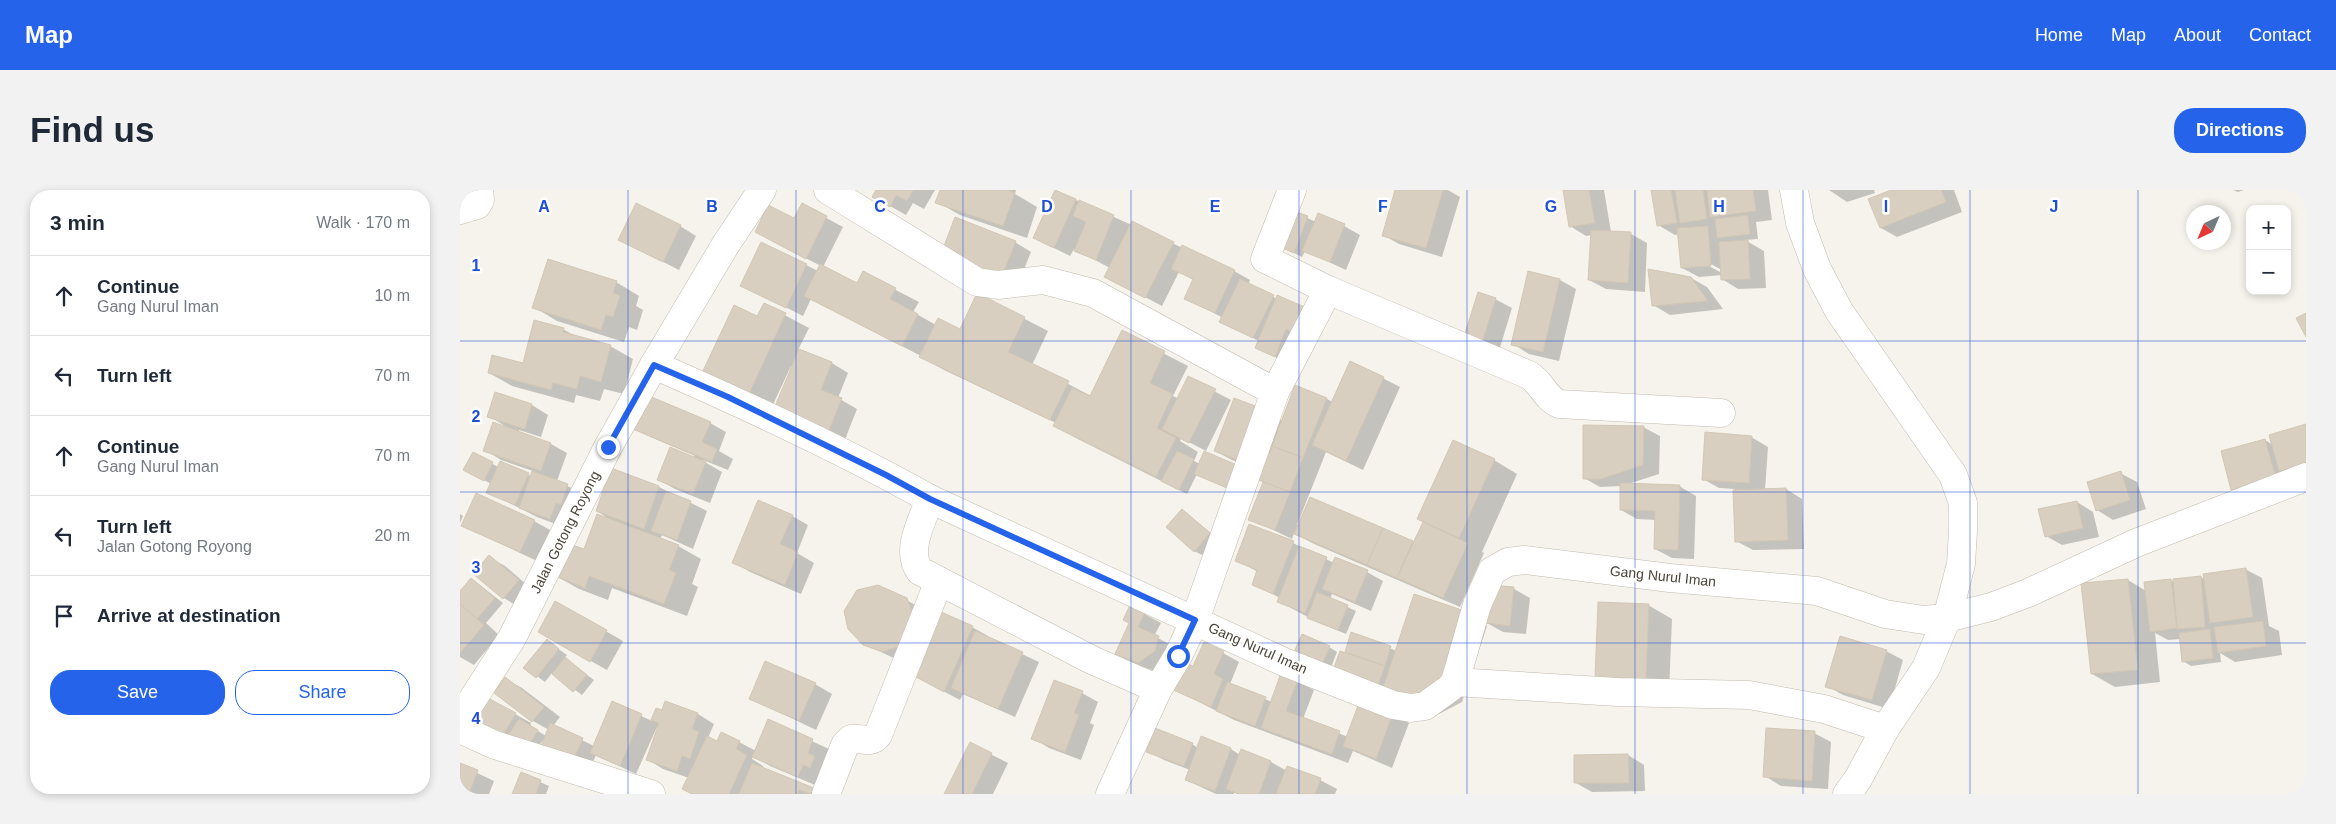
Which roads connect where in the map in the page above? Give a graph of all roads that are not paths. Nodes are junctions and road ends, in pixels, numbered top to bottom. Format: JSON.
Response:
{"nodes":[{"id":1,"x":478,"y":190,"type":"edge"},
{"id":2,"x":762,"y":190,"type":"edge"},
{"id":3,"x":828,"y":190,"type":"edge"},
{"id":4,"x":1292,"y":190,"type":"edge"},
{"id":5,"x":1794,"y":190,"type":"edge"},
{"id":6,"x":460,"y":210,"type":"edge"},
{"id":7,"x":1328,"y":290,"type":"junction"},
{"id":8,"x":654,"y":365,"type":"junction"},
{"id":9,"x":1275,"y":392,"type":"junction"},
{"id":10,"x":1721,"y":413,"type":"dead end"},
{"id":11,"x":2306,"y":477,"type":"edge"},
{"id":12,"x":930,"y":499,"type":"junction"},
{"id":13,"x":940,"y":581,"type":"junction"},
{"id":14,"x":1935,"y":619,"type":"junction"},
{"id":15,"x":1195,"y":620,"type":"junction"},
{"id":16,"x":1455,"y":682,"type":"junction"},
{"id":17,"x":1158,"y":689,"type":"junction"},
{"id":18,"x":460,"y":719,"type":"edge"},
{"id":19,"x":460,"y":729,"type":"edge"},
{"id":20,"x":1885,"y":729,"type":"junction"},
{"id":21,"x":651,"y":794,"type":"edge"},
{"id":22,"x":826,"y":794,"type":"edge"},
{"id":23,"x":1110,"y":794,"type":"edge"},
{"id":24,"x":1847,"y":794,"type":"edge"}],
"edges":[{"from":1,"to":6,"type":"street"},
{"from":2,"to":8,"type":"street","name":"Jalan Gotong Royong"},
{"from":3,"to":9,"type":"street"},
{"from":4,"to":7,"type":"street"},
{"from":5,"to":14,"type":"street"},
{"from":7,"to":9,"type":"street"},
{"from":7,"to":10,"type":"street"},
{"from":8,"to":12,"type":"street"},
{"from":8,"to":18,"type":"street","name":"Jalan Gotong Royong"},
{"from":9,"to":15,"type":"street"},
{"from":11,"to":14,"type":"street"},
{"from":12,"to":13,"type":"street"},
{"from":12,"to":15,"type":"street"},
{"from":13,"to":17,"type":"street"},
{"from":13,"to":22,"type":"street"},
{"from":14,"to":16,"type":"street","name":"Gang Nurul Iman"},
{"from":14,"to":20,"type":"street"},
{"from":15,"to":16,"type":"street","name":"Gang Nurul Iman"},
{"from":15,"to":17,"type":"street","name":"Gang Nurul Iman"},
{"from":16,"to":20,"type":"street"},
{"from":17,"to":23,"type":"street","name":"Gang Nurul Iman"},
{"from":19,"to":21,"type":"street"},
{"from":20,"to":24,"type":"street"}]}
